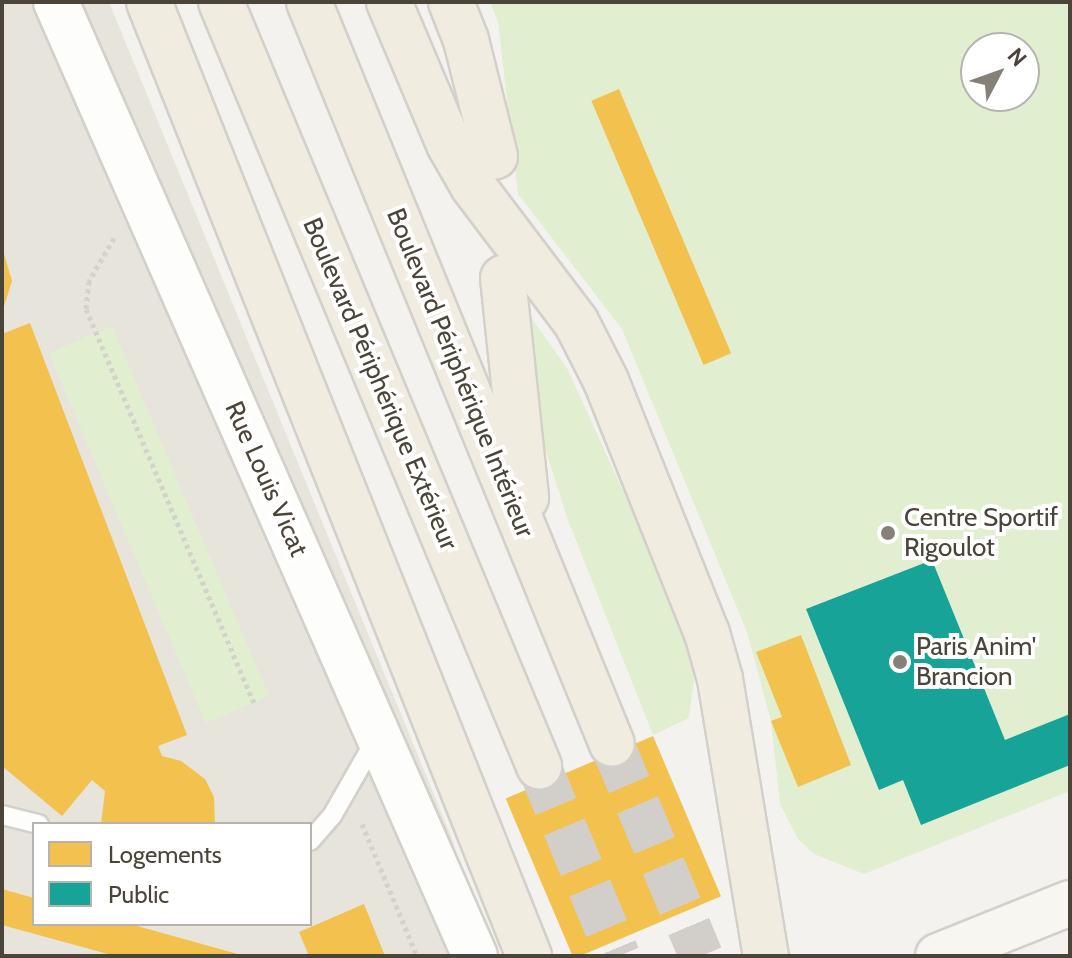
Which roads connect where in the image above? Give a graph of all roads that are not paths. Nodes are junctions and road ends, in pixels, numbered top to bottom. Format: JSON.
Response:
{"nodes":[{"id":1,"x":56,"y":2,"type":"edge"},
{"id":2,"x":149,"y":2,"type":"edge"},
{"id":3,"x":221,"y":2,"type":"edge"},
{"id":4,"x":309,"y":2,"type":"edge"},
{"id":5,"x":389,"y":2,"type":"edge"},
{"id":6,"x":451,"y":2,"type":"edge"},
{"id":7,"x":495,"y":156,"type":"dead end"},
{"id":8,"x":503,"y":278,"type":"dead end"},
{"id":9,"x":532,"y":552,"type":"junction"},
{"id":10,"x":378,"y":735,"type":"junction"},
{"id":11,"x":612,"y":744,"type":"tunnel mouth"},
{"id":12,"x":539,"y":766,"type":"tunnel mouth"},
{"id":13,"x":2,"y":815,"type":"edge"},
{"id":14,"x":32,"y":822,"type":"edge"},
{"id":15,"x":312,"y":838,"type":"edge"},
{"id":16,"x":1070,"y":903,"type":"edge"},
{"id":17,"x":475,"y":956,"type":"edge"},
{"id":18,"x":529,"y":956,"type":"edge"},
{"id":19,"x":766,"y":956,"type":"edge"},
{"id":20,"x":938,"y":956,"type":"edge"}],
"edges":[{"from":1,"to":10,"type":"street","name":"Rue Louis Vicat"},
{"from":2,"to":18,"type":"highway"},
{"from":3,"to":12,"type":"highway","name":"Boulevard Périphérique Extérieur"},
{"from":4,"to":9,"type":"highway","name":"Boulevard Périphérique Intérieur"},
{"from":5,"to":19,"type":"highway"},
{"from":6,"to":7,"type":"highway"},
{"from":8,"to":9,"type":"highway"},
{"from":9,"to":11,"type":"highway","name":"Boulevard Périphérique Intérieur"},
{"from":10,"to":15,"type":"lane"},
{"from":10,"to":17,"type":"street","name":"Rue Louis Vicat"},
{"from":13,"to":14,"type":"lane"},
{"from":16,"to":20,"type":"main road"}]}
